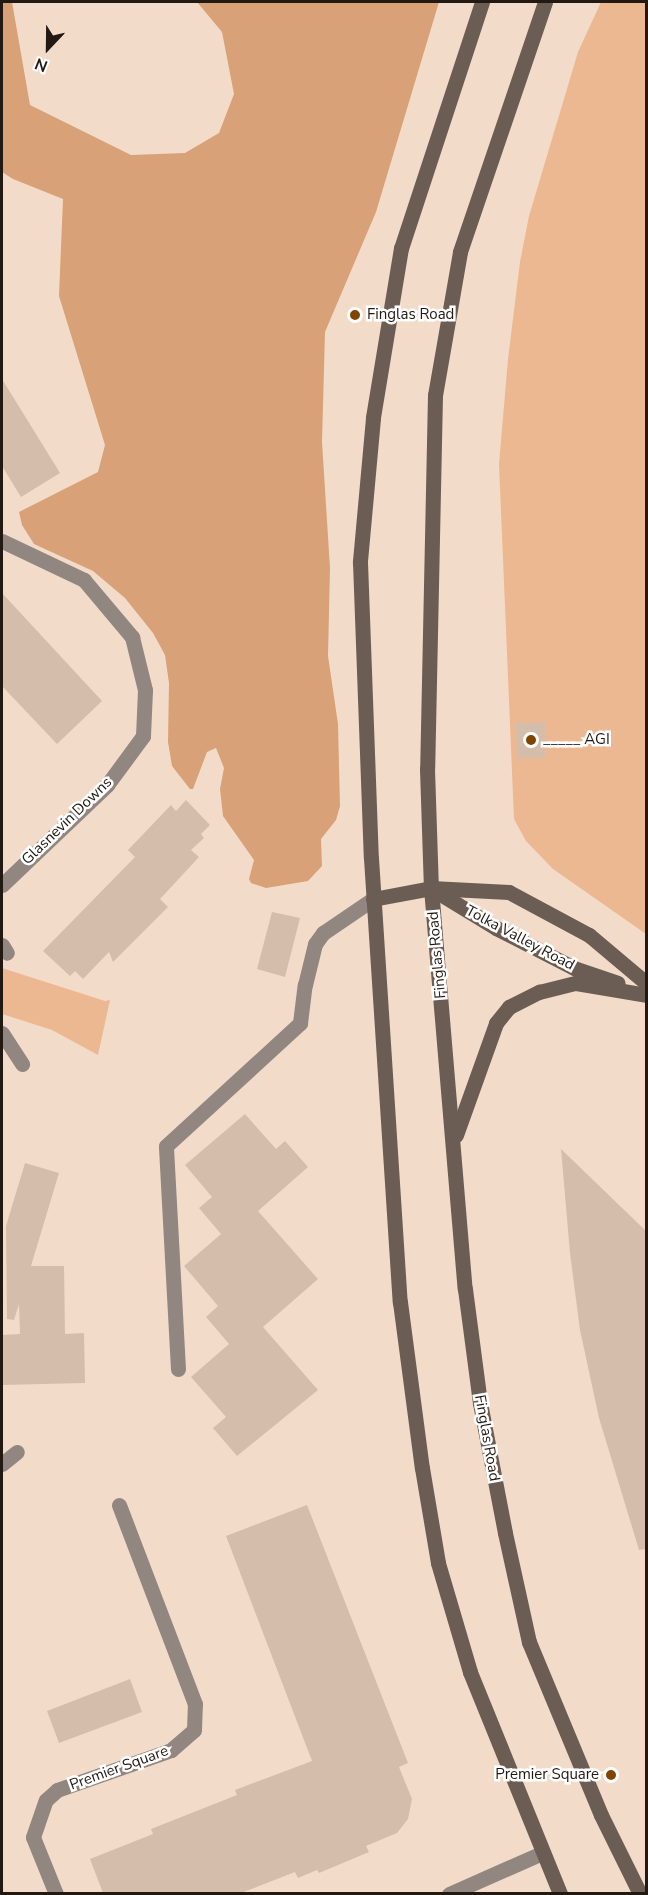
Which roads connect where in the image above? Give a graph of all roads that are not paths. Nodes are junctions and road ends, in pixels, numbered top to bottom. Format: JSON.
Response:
{"nodes":[{"id":1,"x":482,"y":2,"type":"edge"},
{"id":2,"x":545,"y":2,"type":"edge"},
{"id":3,"x":2,"y":541,"type":"edge"},
{"id":4,"x":2,"y":885,"type":"edge"},
{"id":5,"x":431,"y":888,"type":"junction"},
{"id":6,"x":373,"y":899,"type":"junction"},
{"id":7,"x":646,"y":983,"type":"edge"},
{"id":8,"x":646,"y":994,"type":"edge"},
{"id":9,"x":2,"y":1033,"type":"edge"},
{"id":10,"x":22,"y":1064,"type":"dead end"},
{"id":11,"x":454,"y":1140,"type":"junction"},
{"id":12,"x":178,"y":1369,"type":"dead end"},
{"id":13,"x":17,"y":1452,"type":"dead end"},
{"id":14,"x":2,"y":1464,"type":"edge"},
{"id":15,"x":119,"y":1505,"type":"dead end"},
{"id":16,"x":542,"y":1853,"type":"junction"},
{"id":17,"x":56,"y":1893,"type":"edge"},
{"id":18,"x":449,"y":1893,"type":"edge"},
{"id":19,"x":560,"y":1893,"type":"edge"},
{"id":20,"x":640,"y":1893,"type":"edge"}],
"edges":[{"from":1,"to":6,"type":"main road"},
{"from":2,"to":5,"type":"main road","name":"Finglas Road"},
{"from":3,"to":4,"type":"street","name":"Glasnevin Downs"},
{"from":5,"to":6,"type":"main road","name":"Tolka Valley Road"},
{"from":5,"to":7,"type":"main road","name":"Tolka Valley Road"},
{"from":5,"to":8,"type":"main road","name":"Tolka Valley Road"},
{"from":5,"to":11,"type":"main road","name":"Finglas Road"},
{"from":6,"to":12,"type":"street"},
{"from":6,"to":16,"type":"main road"},
{"from":8,"to":11,"type":"main road"},
{"from":9,"to":10,"type":"street"},
{"from":11,"to":20,"type":"main road","name":"Finglas Road"},
{"from":13,"to":14,"type":"street"},
{"from":15,"to":17,"type":"street","name":"Premier Square"},
{"from":16,"to":18,"type":"street"},
{"from":16,"to":19,"type":"main road"}]}
